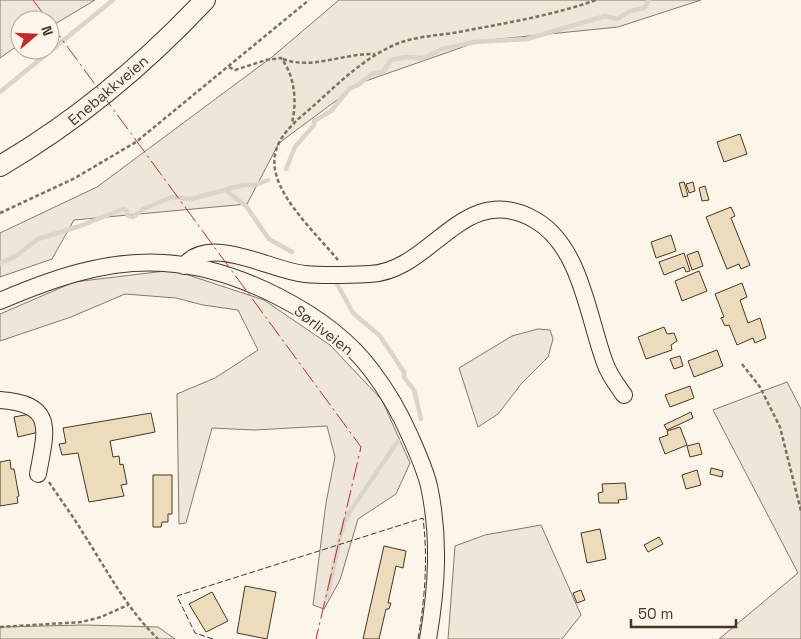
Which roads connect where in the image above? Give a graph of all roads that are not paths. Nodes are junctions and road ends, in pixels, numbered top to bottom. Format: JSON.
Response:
{"nodes":[{"id":1,"x":205,"y":0,"type":"edge"},
{"id":2,"x":0,"y":166,"type":"edge"},
{"id":3,"x":184,"y":266,"type":"junction"},
{"id":4,"x":0,"y":301,"type":"edge"},
{"id":5,"x":624,"y":395,"type":"dead end"},
{"id":6,"x":0,"y":400,"type":"edge"},
{"id":7,"x":39,"y":471,"type":"road end"},
{"id":8,"x":428,"y":639,"type":"edge"}],
"edges":[{"from":1,"to":2,"type":"main road","name":"Enebakkveien"},
{"from":3,"to":4,"type":"street","name":"Sørliveien"},
{"from":3,"to":5,"type":"street"},
{"from":3,"to":8,"type":"street","name":"Sørliveien"},
{"from":6,"to":7,"type":"street"}]}
